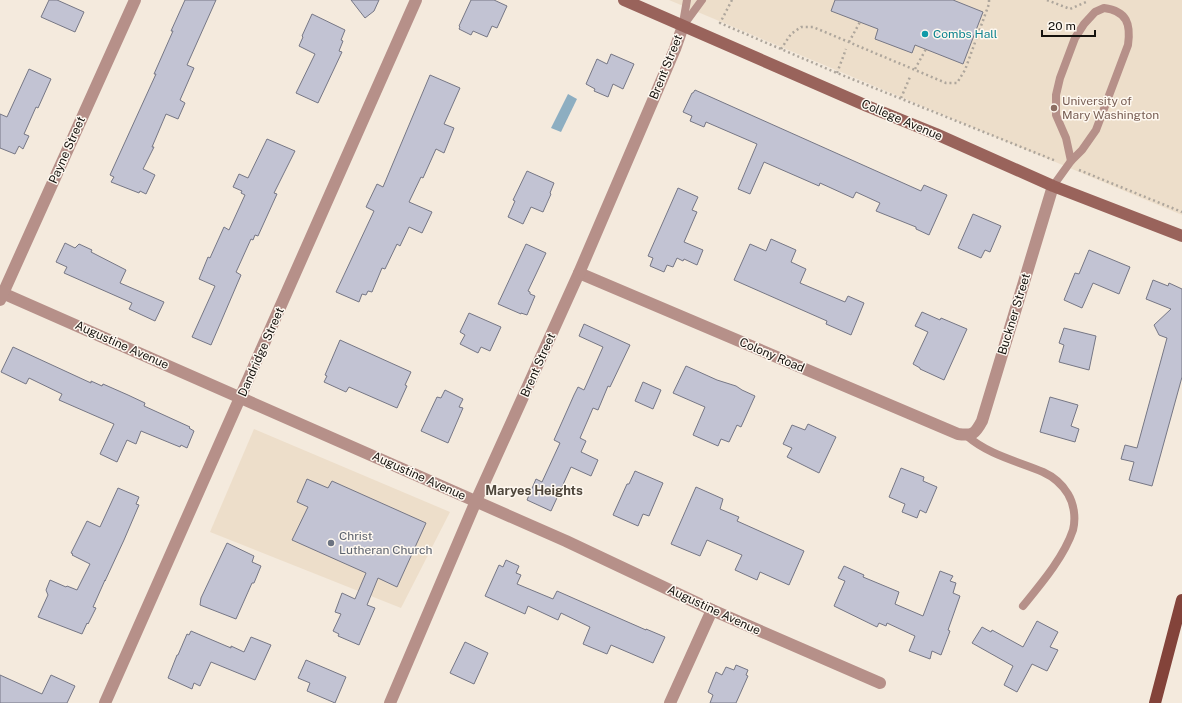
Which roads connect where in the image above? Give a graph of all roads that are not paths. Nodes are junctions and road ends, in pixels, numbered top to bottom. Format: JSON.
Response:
{"nodes":[{"id":1,"x":134,"y":0,"type":"edge"},
{"id":2,"x":416,"y":0,"type":"edge"},
{"id":3,"x":624,"y":0,"type":"edge"},
{"id":4,"x":687,"y":0,"type":"edge"},
{"id":5,"x":702,"y":0,"type":"edge"},
{"id":6,"x":683,"y":26,"type":"junction"},
{"id":7,"x":1070,"y":163,"type":"junction"},
{"id":8,"x":1053,"y":186,"type":"junction"},
{"id":9,"x":1182,"y":236,"type":"edge"},
{"id":10,"x":579,"y":273,"type":"junction"},
{"id":11,"x":1,"y":295,"type":"edge"},
{"id":12,"x":241,"y":398,"type":"junction"},
{"id":13,"x":967,"y":436,"type":"junction"},
{"id":14,"x":476,"y":501,"type":"junction"},
{"id":15,"x":1182,"y":600,"type":"edge"},
{"id":16,"x":1023,"y":606,"type":"dead end"},
{"id":17,"x":712,"y":610,"type":"junction"},
{"id":18,"x":880,"y":683,"type":"dead end"},
{"id":19,"x":105,"y":703,"type":"edge"},
{"id":20,"x":390,"y":703,"type":"edge"},
{"id":21,"x":670,"y":703,"type":"edge"},
{"id":22,"x":1155,"y":703,"type":"edge"}],
"edges":[{"from":1,"to":11,"type":"street","name":"Payne Street"},
{"from":2,"to":12,"type":"street","name":"Dandridge Street"},
{"from":3,"to":6,"type":"street","name":"College Avenue"},
{"from":4,"to":6,"type":"lane"},
{"from":5,"to":6,"type":"lane"},
{"from":6,"to":8,"type":"street","name":"College Avenue"},
{"from":6,"to":10,"type":"street","name":"Brent Street"},
{"from":7,"to":7,"type":"lane"},
{"from":7,"to":8,"type":"lane"},
{"from":8,"to":9,"type":"street","name":"College Avenue"},
{"from":8,"to":13,"type":"street","name":"Buckner Street"},
{"from":10,"to":13,"type":"street","name":"Colony Road"},
{"from":10,"to":14,"type":"street","name":"Brent Street"},
{"from":11,"to":12,"type":"street","name":"Augustine Avenue"},
{"from":12,"to":14,"type":"street","name":"Augustine Avenue"},
{"from":12,"to":19,"type":"street","name":"Dandridge Street"},
{"from":13,"to":16,"type":"lane"},
{"from":14,"to":17,"type":"street","name":"Augustine Avenue"},
{"from":14,"to":20,"type":"street","name":"Brent Street"},
{"from":15,"to":22,"type":"main road"},
{"from":17,"to":18,"type":"street","name":"Augustine Avenue"},
{"from":17,"to":21,"type":"street"}]}
